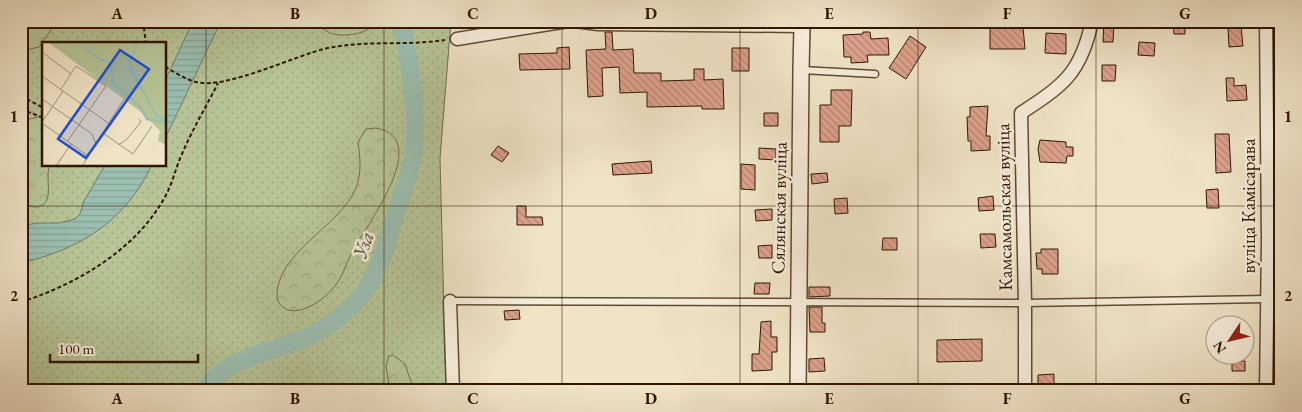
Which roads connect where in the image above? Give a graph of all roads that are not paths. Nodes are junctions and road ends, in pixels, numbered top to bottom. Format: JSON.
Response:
{"nodes":[{"id":1,"x":568,"y":21,"type":"edge"},
{"id":2,"x":576,"y":21,"type":"edge"},
{"id":3,"x":1092,"y":21,"type":"edge"},
{"id":4,"x":1266,"y":21,"type":"edge"},
{"id":5,"x":804,"y":24,"type":"edge"},
{"id":6,"x":457,"y":39,"type":"road end"},
{"id":7,"x":801,"y":70,"type":"junction"},
{"id":8,"x":875,"y":74,"type":"dead end"},
{"id":9,"x":1274,"y":242,"type":"edge"},
{"id":10,"x":1267,"y":300,"type":"junction"},
{"id":11,"x":450,"y":301,"type":"joint"},
{"id":12,"x":798,"y":301,"type":"junction"},
{"id":13,"x":1025,"y":303,"type":"junction"},
{"id":14,"x":453,"y":391,"type":"edge"},
{"id":15,"x":798,"y":391,"type":"edge"},
{"id":16,"x":1024,"y":391,"type":"edge"},
{"id":17,"x":1266,"y":391,"type":"edge"}],
"edges":[{"from":1,"to":6,"type":"street"},
{"from":2,"to":5,"type":"street"},
{"from":3,"to":13,"type":"street","name":"Камсамольская вуліца"},
{"from":4,"to":9,"type":"street","name":"вуліца Камісарава"},
{"from":5,"to":7,"type":"street","name":"Сялянская вуліца"},
{"from":7,"to":8,"type":"lane"},
{"from":7,"to":12,"type":"street","name":"Сялянская вуліца"},
{"from":9,"to":10,"type":"street","name":"вуліца Камісарава"},
{"from":10,"to":13,"type":"lane"},
{"from":10,"to":17,"type":"street","name":"вуліца Камісарава"},
{"from":11,"to":12,"type":"lane"},
{"from":11,"to":14,"type":"street"},
{"from":12,"to":13,"type":"lane"},
{"from":12,"to":15,"type":"street","name":"Сялянская вуліца"},
{"from":13,"to":16,"type":"street","name":"Камсамольская вуліца"}]}
